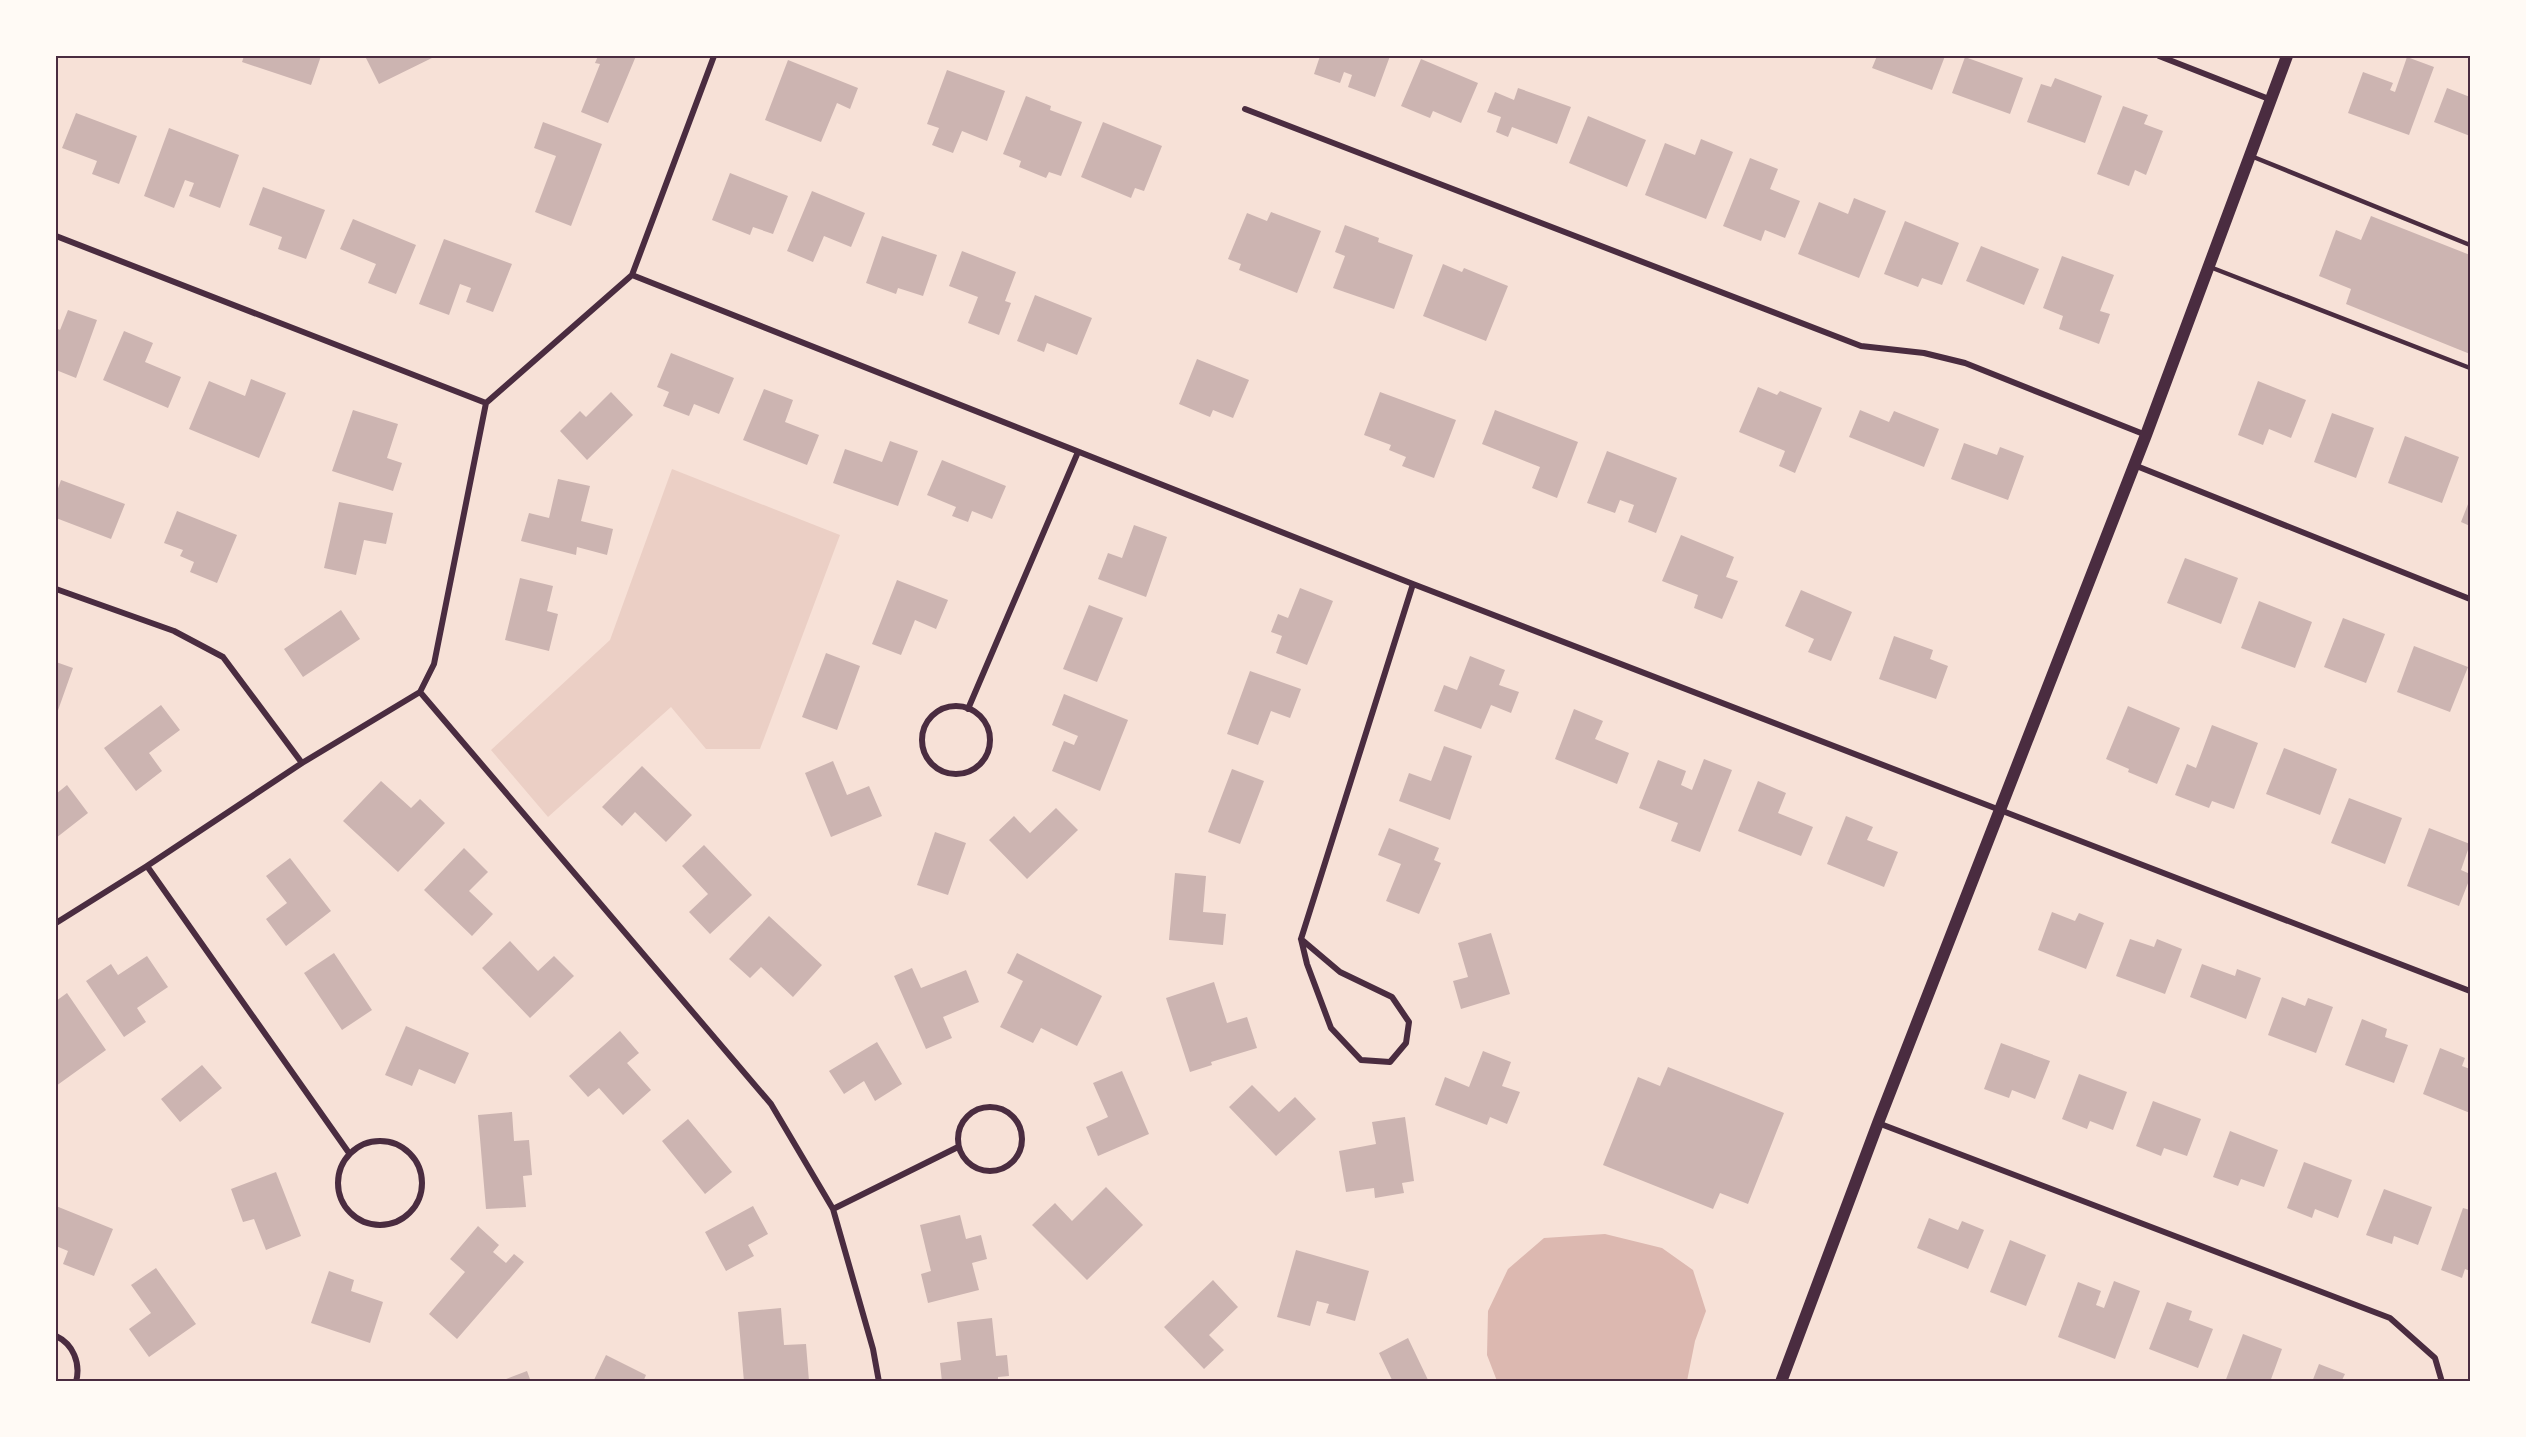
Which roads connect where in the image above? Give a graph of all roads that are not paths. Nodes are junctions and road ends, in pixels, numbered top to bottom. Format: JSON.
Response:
{"nodes":[{"id":1,"x":714,"y":56,"type":"edge"},
{"id":2,"x":2159,"y":56,"type":"edge"},
{"id":3,"x":2287,"y":56,"type":"edge"},
{"id":4,"x":2270,"y":99,"type":"junction"},
{"id":5,"x":1245,"y":109,"type":"dead end"},
{"id":6,"x":2249,"y":155,"type":"junction"},
{"id":7,"x":56,"y":236,"type":"edge"},
{"id":8,"x":2470,"y":245,"type":"edge"},
{"id":9,"x":2208,"y":267,"type":"junction"},
{"id":10,"x":632,"y":274,"type":"junction"},
{"id":11,"x":2470,"y":368,"type":"edge"},
{"id":12,"x":486,"y":403,"type":"junction"},
{"id":13,"x":2146,"y":435,"type":"junction"},
{"id":14,"x":1078,"y":452,"type":"junction"},
{"id":15,"x":2134,"y":465,"type":"junction"},
{"id":16,"x":1413,"y":584,"type":"junction"},
{"id":17,"x":56,"y":590,"type":"edge"},
{"id":18,"x":2470,"y":599,"type":"edge"},
{"id":19,"x":420,"y":692,"type":"junction"},
{"id":20,"x":968,"y":709,"type":"junction"},
{"id":21,"x":302,"y":763,"type":"junction"},
{"id":22,"x":2000,"y":810,"type":"junction"},
{"id":23,"x":147,"y":866,"type":"junction"},
{"id":24,"x":56,"y":923,"type":"edge"},
{"id":25,"x":1301,"y":939,"type":"junction"},
{"id":26,"x":2470,"y":991,"type":"edge"},
{"id":27,"x":1878,"y":1123,"type":"junction"},
{"id":28,"x":958,"y":1147,"type":"junction"},
{"id":29,"x":349,"y":1153,"type":"junction"},
{"id":30,"x":833,"y":1209,"type":"junction"},
{"id":31,"x":56,"y":1336,"type":"edge"},
{"id":32,"x":76,"y":1382,"type":"edge"},
{"id":33,"x":879,"y":1382,"type":"edge"},
{"id":34,"x":1781,"y":1382,"type":"edge"},
{"id":35,"x":2442,"y":1382,"type":"edge"}],
"edges":[{"from":1,"to":10,"type":"street"},
{"from":2,"to":4,"type":"street"},
{"from":3,"to":4,"type":"main road"},
{"from":4,"to":6,"type":"main road"},
{"from":5,"to":13,"type":"street"},
{"from":6,"to":8,"type":"lane"},
{"from":6,"to":9,"type":"main road"},
{"from":7,"to":12,"type":"street"},
{"from":9,"to":11,"type":"lane"},
{"from":9,"to":13,"type":"main road"},
{"from":10,"to":12,"type":"street"},
{"from":10,"to":14,"type":"street"},
{"from":12,"to":19,"type":"street"},
{"from":13,"to":15,"type":"main road"},
{"from":14,"to":16,"type":"street"},
{"from":14,"to":20,"type":"street"},
{"from":15,"to":18,"type":"street"},
{"from":15,"to":22,"type":"main road"},
{"from":16,"to":22,"type":"street"},
{"from":16,"to":25,"type":"street"},
{"from":17,"to":21,"type":"street"},
{"from":19,"to":21,"type":"street"},
{"from":19,"to":30,"type":"street"},
{"from":20,"to":20,"type":"street"},
{"from":21,"to":23,"type":"street"},
{"from":22,"to":26,"type":"street"},
{"from":22,"to":27,"type":"main road"},
{"from":23,"to":24,"type":"street"},
{"from":23,"to":29,"type":"street"},
{"from":25,"to":25,"type":"street"},
{"from":27,"to":34,"type":"main road"},
{"from":27,"to":35,"type":"street"},
{"from":28,"to":28,"type":"street"},
{"from":28,"to":30,"type":"street"},
{"from":29,"to":29,"type":"street"},
{"from":30,"to":33,"type":"street"},
{"from":31,"to":32,"type":"street"}]}
